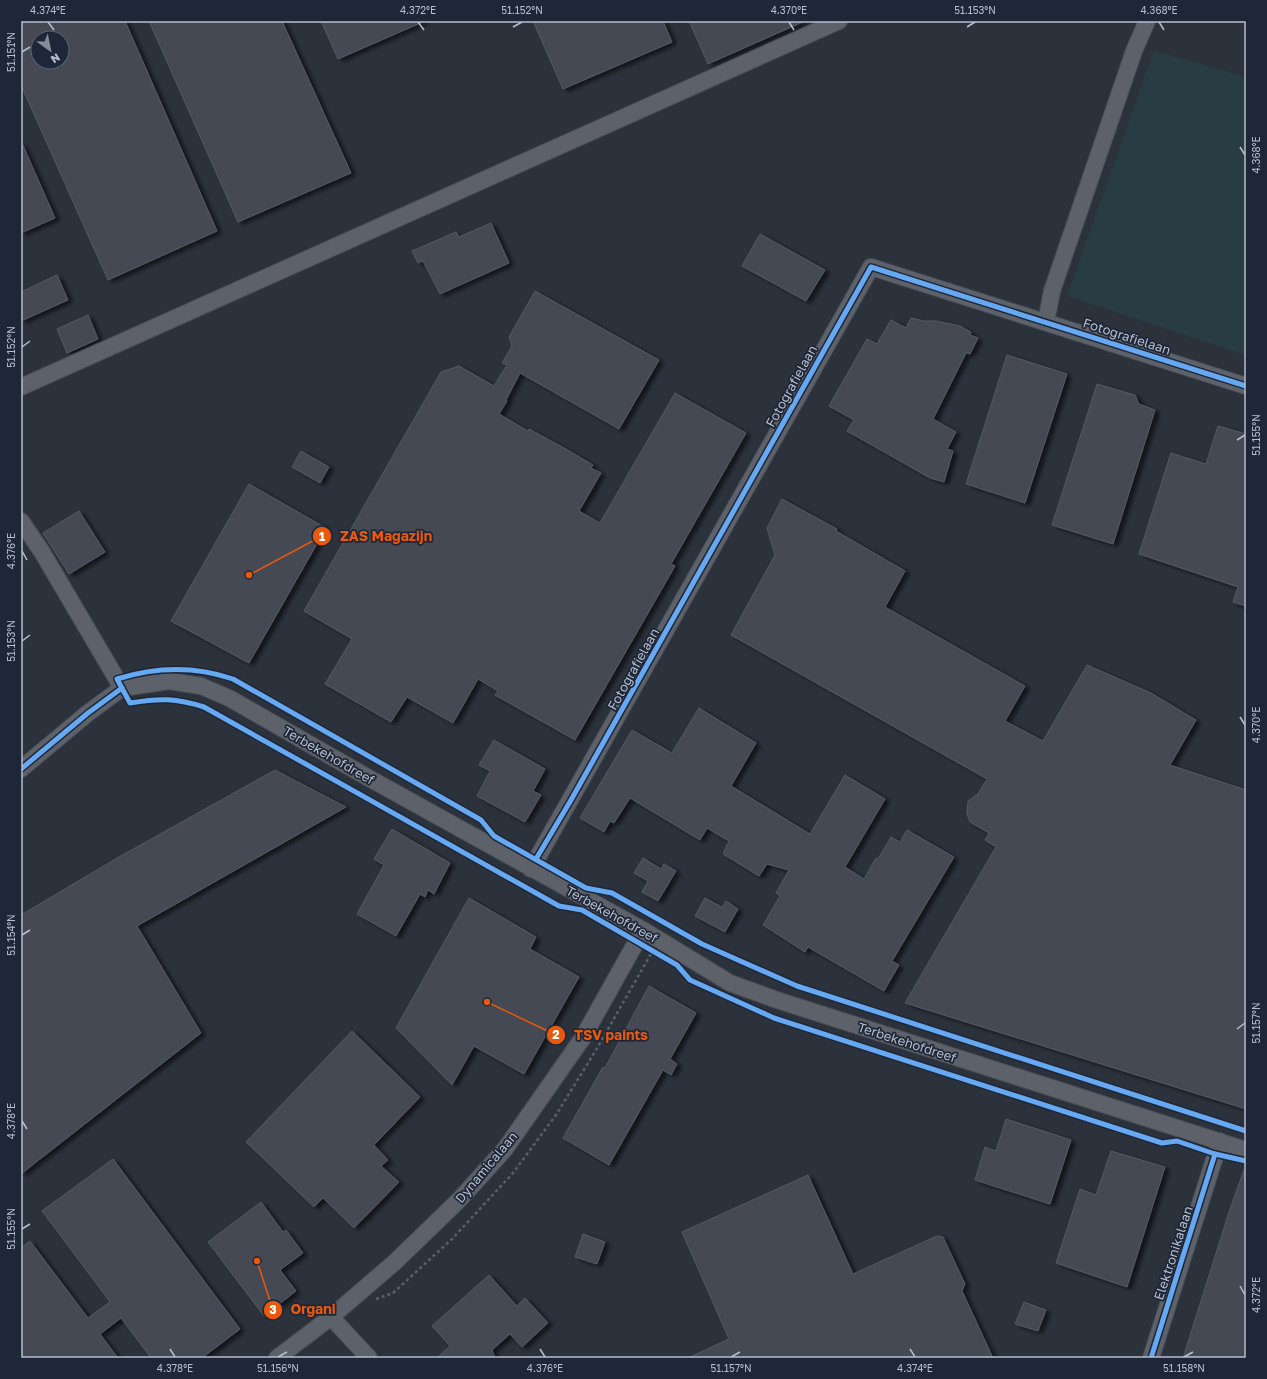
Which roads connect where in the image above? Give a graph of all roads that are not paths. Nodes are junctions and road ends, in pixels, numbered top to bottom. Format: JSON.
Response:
{"nodes":[{"id":1,"x":839,"y":21,"type":"edge"},
{"id":2,"x":1147,"y":21,"type":"edge"},
{"id":3,"x":1046,"y":322,"type":"junction"},
{"id":4,"x":1246,"y":386,"type":"edge"},
{"id":5,"x":21,"y":387,"type":"edge"},
{"id":6,"x":21,"y":521,"type":"edge"},
{"id":7,"x":122,"y":688,"type":"junction"},
{"id":8,"x":21,"y":769,"type":"edge"},
{"id":9,"x":531,"y":869,"type":"junction"},
{"id":10,"x":640,"y":935,"type":"junction"},
{"id":11,"x":1220,"y":1141,"type":"junction"},
{"id":12,"x":1246,"y":1150,"type":"edge"},
{"id":13,"x":331,"y":1317,"type":"junction"},
{"id":14,"x":277,"y":1358,"type":"edge"},
{"id":15,"x":369,"y":1358,"type":"edge"},
{"id":16,"x":1151,"y":1358,"type":"edge"}],
"edges":[{"from":1,"to":5,"type":"street"},
{"from":2,"to":3,"type":"street"},
{"from":3,"to":4,"type":"street","name":"Fotografielaan"},
{"from":3,"to":9,"type":"street","name":"Fotografielaan"},
{"from":6,"to":7,"type":"street"},
{"from":7,"to":8,"type":"street","name":"Terbekehofdreef"},
{"from":7,"to":9,"type":"street","name":"Terbekehofdreef"},
{"from":9,"to":10,"type":"street","name":"Terbekehofdreef"},
{"from":10,"to":11,"type":"street","name":"Terbekehofdreef"},
{"from":10,"to":13,"type":"street","name":"Dynamicalaan"},
{"from":11,"to":12,"type":"street","name":"Terbekehofdreef"},
{"from":11,"to":16,"type":"street","name":"Elektronikalaan"},
{"from":13,"to":14,"type":"street","name":"Dynamicalaan"},
{"from":13,"to":15,"type":"street"}]}
